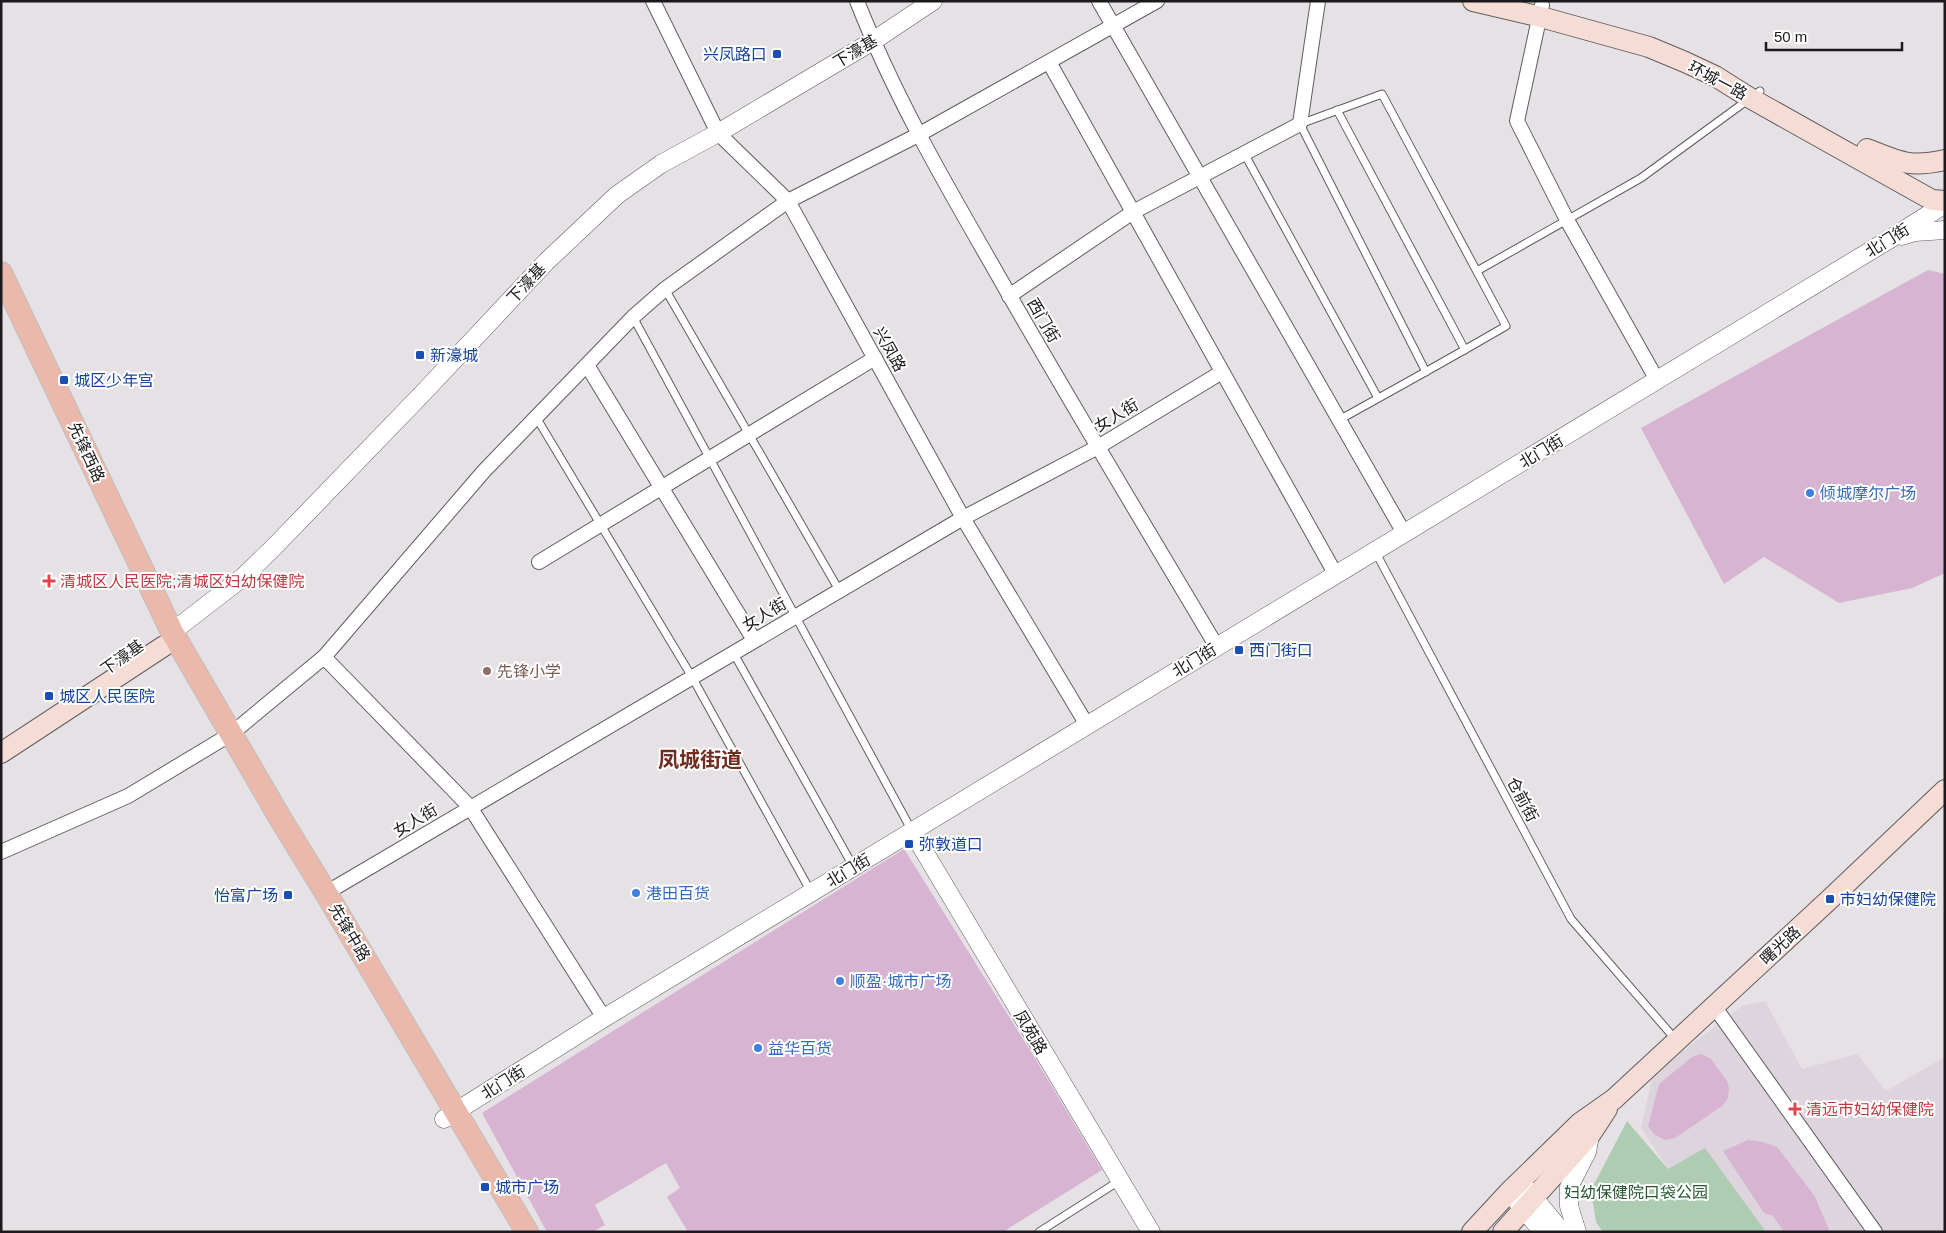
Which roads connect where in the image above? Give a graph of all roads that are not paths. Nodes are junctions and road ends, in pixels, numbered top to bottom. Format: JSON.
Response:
{"nodes":[{"id":1,"x":652,"y":1,"type":"edge"},
{"id":2,"x":858,"y":1,"type":"edge"},
{"id":3,"x":933,"y":1,"type":"edge"},
{"id":4,"x":1099,"y":1,"type":"edge"},
{"id":5,"x":1157,"y":1,"type":"edge"},
{"id":6,"x":1318,"y":1,"type":"edge"},
{"id":7,"x":1473,"y":1,"type":"edge"},
{"id":8,"x":1536,"y":8,"type":"edge"},
{"id":9,"x":1114,"y":26,"type":"junction"},
{"id":10,"x":873,"y":41,"type":"junction"},
{"id":11,"x":1049,"y":62,"type":"junction"},
{"id":12,"x":1755,"y":94,"type":"junction"},
{"id":13,"x":1337,"y":110,"type":"junction"},
{"id":14,"x":1300,"y":124,"type":"junction"},
{"id":15,"x":718,"y":133,"type":"junction"},
{"id":16,"x":918,"y":135,"type":"junction"},
{"id":17,"x":1867,"y":149,"type":"junction"},
{"id":18,"x":1244,"y":154,"type":"junction"},
{"id":19,"x":1945,"y":160,"type":"edge"},
{"id":20,"x":1200,"y":176,"type":"junction"},
{"id":21,"x":788,"y":201,"type":"junction"},
{"id":22,"x":1945,"y":201,"type":"edge"},
{"id":23,"x":1133,"y":212,"type":"junction"},
{"id":24,"x":1567,"y":220,"type":"junction"},
{"id":25,"x":1945,"y":230,"type":"edge"},
{"id":26,"x":1890,"y":239,"type":"junction"},
{"id":27,"x":1477,"y":271,"type":"junction"},
{"id":28,"x":1,"y":273,"type":"edge"},
{"id":29,"x":666,"y":289,"type":"junction"},
{"id":30,"x":1009,"y":296,"type":"junction"},
{"id":31,"x":1,"y":301,"type":"edge"},
{"id":32,"x":633,"y":317,"type":"junction"},
{"id":33,"x":1465,"y":350,"type":"junction"},
{"id":34,"x":875,"y":358,"type":"junction"},
{"id":35,"x":587,"y":364,"type":"junction"},
{"id":36,"x":1222,"y":372,"type":"junction"},
{"id":37,"x":1426,"y":372,"type":"junction"},
{"id":38,"x":1657,"y":380,"type":"junction"},
{"id":39,"x":1378,"y":398,"type":"junction"},
{"id":40,"x":536,"y":416,"type":"junction"},
{"id":41,"x":1339,"y":420,"type":"junction"},
{"id":42,"x":750,"y":435,"type":"junction"},
{"id":43,"x":1098,"y":447,"type":"junction"},
{"id":44,"x":710,"y":459,"type":"junction"},
{"id":45,"x":662,"y":488,"type":"junction"},
{"id":46,"x":963,"y":518,"type":"junction"},
{"id":47,"x":601,"y":525,"type":"junction"},
{"id":48,"x":1404,"y":533,"type":"junction"},
{"id":49,"x":1375,"y":551,"type":"junction"},
{"id":50,"x":539,"y":562,"type":"dead end"},
{"id":51,"x":1336,"y":575,"type":"junction"},
{"id":52,"x":839,"y":590,"type":"junction"},
{"id":53,"x":795,"y":616,"type":"junction"},
{"id":54,"x":164,"y":637,"type":"junction"},
{"id":55,"x":754,"y":640,"type":"junction"},
{"id":56,"x":1216,"y":647,"type":"junction"},
{"id":57,"x":733,"y":652,"type":"junction"},
{"id":58,"x":324,"y":657,"type":"junction"},
{"id":59,"x":692,"y":677,"type":"junction"},
{"id":60,"x":1087,"y":725,"type":"junction"},
{"id":61,"x":225,"y":738,"type":"junction"},
{"id":62,"x":1,"y":741,"type":"edge"},
{"id":63,"x":1,"y":753,"type":"edge"},
{"id":64,"x":1945,"y":790,"type":"edge"},
{"id":65,"x":470,"y":807,"type":"junction"},
{"id":66,"x":912,"y":831,"type":"junction"},
{"id":67,"x":1,"y":852,"type":"edge"},
{"id":68,"x":854,"y":867,"type":"junction"},
{"id":69,"x":811,"y":892,"type":"junction"},
{"id":70,"x":326,"y":893,"type":"junction"},
{"id":71,"x":1714,"y":1006,"type":"junction"},
{"id":72,"x":604,"y":1018,"type":"junction"},
{"id":73,"x":1676,"y":1041,"type":"junction"},
{"id":74,"x":1614,"y":1099,"type":"junction"},
{"id":75,"x":450,"y":1115,"type":"junction"},
{"id":76,"x":1590,"y":1135,"type":"junction"},
{"id":77,"x":1120,"y":1180,"type":"junction"},
{"id":78,"x":1515,"y":1187,"type":"junction"},
{"id":79,"x":1529,"y":1203,"type":"junction"},
{"id":80,"x":511,"y":1232,"type":"edge"},
{"id":81,"x":527,"y":1232,"type":"edge"},
{"id":82,"x":1039,"y":1232,"type":"edge"},
{"id":83,"x":1151,"y":1232,"type":"edge"},
{"id":84,"x":1472,"y":1232,"type":"edge"},
{"id":85,"x":1503,"y":1232,"type":"edge"},
{"id":86,"x":1543,"y":1232,"type":"edge"},
{"id":87,"x":1562,"y":1232,"type":"edge"},
{"id":88,"x":1577,"y":1232,"type":"edge"},
{"id":89,"x":1874,"y":1232,"type":"edge"}],
"edges":[{"from":1,"to":15,"type":"street","name":"兴凤路"},
{"from":2,"to":10,"type":"street","name":"西门街"},
{"from":3,"to":10,"type":"street","name":"下濠基"},
{"from":4,"to":9,"type":"street"},
{"from":5,"to":9,"type":"street"},
{"from":6,"to":14,"type":"street"},
{"from":7,"to":8,"type":"main road","name":"环城一路"},
{"from":8,"to":12,"type":"main road","name":"环城一路"},
{"from":8,"to":24,"type":"street"},
{"from":9,"to":11,"type":"street"},
{"from":9,"to":20,"type":"street"},
{"from":10,"to":15,"type":"street","name":"下濠基"},
{"from":10,"to":16,"type":"street","name":"西门街"},
{"from":11,"to":16,"type":"street"},
{"from":11,"to":23,"type":"street"},
{"from":12,"to":17,"type":"main road","name":"环城一路"},
{"from":12,"to":22,"type":"main road","name":"环城一路"},
{"from":12,"to":24,"type":"lane"},
{"from":13,"to":14,"type":"lane"},
{"from":13,"to":27,"type":"lane"},
{"from":13,"to":33,"type":"lane"},
{"from":14,"to":18,"type":"street"},
{"from":14,"to":37,"type":"lane"},
{"from":15,"to":21,"type":"street","name":"兴凤路"},
{"from":15,"to":54,"type":"street","name":"下濠基"},
{"from":16,"to":21,"type":"street"},
{"from":16,"to":30,"type":"street","name":"西门街"},
{"from":17,"to":19,"type":"main road"},
{"from":17,"to":22,"type":"main road","name":"环城一路"},
{"from":18,"to":20,"type":"street"},
{"from":18,"to":39,"type":"lane"},
{"from":20,"to":23,"type":"street"},
{"from":20,"to":41,"type":"street"},
{"from":21,"to":29,"type":"street"},
{"from":21,"to":34,"type":"street","name":"兴凤路"},
{"from":22,"to":26,"type":"street","name":"北门街"},
{"from":23,"to":30,"type":"street"},
{"from":23,"to":36,"type":"street"},
{"from":24,"to":27,"type":"lane"},
{"from":24,"to":38,"type":"street"},
{"from":25,"to":26,"type":"street"},
{"from":26,"to":38,"type":"street","name":"北门街"},
{"from":27,"to":33,"type":"lane"},
{"from":28,"to":54,"type":"main road","name":"先锋西路"},
{"from":29,"to":32,"type":"street"},
{"from":29,"to":42,"type":"lane"},
{"from":30,"to":43,"type":"street","name":"西门街"},
{"from":31,"to":54,"type":"main road","name":"先锋西路"},
{"from":32,"to":35,"type":"street"},
{"from":32,"to":44,"type":"lane"},
{"from":33,"to":37,"type":"lane"},
{"from":34,"to":42,"type":"street"},
{"from":34,"to":46,"type":"street","name":"兴凤路"},
{"from":35,"to":40,"type":"street"},
{"from":35,"to":45,"type":"street"},
{"from":36,"to":43,"type":"street","name":"女人街"},
{"from":36,"to":51,"type":"street"},
{"from":37,"to":39,"type":"lane"},
{"from":38,"to":48,"type":"street","name":"北门街"},
{"from":39,"to":41,"type":"lane"},
{"from":40,"to":47,"type":"lane"},
{"from":40,"to":58,"type":"street"},
{"from":41,"to":48,"type":"street"},
{"from":42,"to":44,"type":"street"},
{"from":42,"to":52,"type":"lane"},
{"from":43,"to":46,"type":"street","name":"女人街"},
{"from":43,"to":56,"type":"street","name":"西门街"},
{"from":44,"to":45,"type":"street"},
{"from":44,"to":53,"type":"lane"},
{"from":45,"to":47,"type":"street"},
{"from":45,"to":55,"type":"street"},
{"from":46,"to":52,"type":"street","name":"女人街"},
{"from":46,"to":60,"type":"street","name":"兴凤路"},
{"from":47,"to":50,"type":"street"},
{"from":47,"to":59,"type":"lane"},
{"from":48,"to":49,"type":"street","name":"北门街"},
{"from":49,"to":51,"type":"street","name":"北门街"},
{"from":49,"to":73,"type":"lane","name":"仓前街"},
{"from":51,"to":56,"type":"street","name":"北门街"},
{"from":52,"to":53,"type":"street","name":"女人街"},
{"from":53,"to":55,"type":"street","name":"女人街"},
{"from":53,"to":66,"type":"lane"},
{"from":54,"to":61,"type":"main road","name":"先锋中路"},
{"from":54,"to":62,"type":"main road","name":"下濠基"},
{"from":54,"to":63,"type":"main road","name":"下濠基"},
{"from":55,"to":57,"type":"street","name":"女人街"},
{"from":56,"to":60,"type":"street","name":"北门街"},
{"from":57,"to":59,"type":"street","name":"女人街"},
{"from":57,"to":68,"type":"lane"},
{"from":58,"to":61,"type":"street"},
{"from":58,"to":65,"type":"street"},
{"from":59,"to":65,"type":"street","name":"女人街"},
{"from":59,"to":69,"type":"lane"},
{"from":60,"to":66,"type":"street","name":"北门街"},
{"from":61,"to":67,"type":"street"},
{"from":61,"to":70,"type":"main road","name":"先锋中路"},
{"from":61,"to":75,"type":"main road","name":"先锋中路"},
{"from":64,"to":71,"type":"main road","name":"曙光路"},
{"from":65,"to":70,"type":"street","name":"女人街"},
{"from":65,"to":72,"type":"street"},
{"from":66,"to":68,"type":"street","name":"北门街"},
{"from":66,"to":77,"type":"street","name":"凤苑路"},
{"from":68,"to":69,"type":"street","name":"北门街"},
{"from":69,"to":72,"type":"street","name":"北门街"},
{"from":70,"to":75,"type":"main road","name":"先锋中路"},
{"from":71,"to":73,"type":"main road","name":"曙光路"},
{"from":71,"to":89,"type":"street"},
{"from":72,"to":75,"type":"street","name":"北门街"},
{"from":73,"to":74,"type":"main road","name":"曙光路"},
{"from":74,"to":76,"type":"main road","name":"曙光路"},
{"from":74,"to":78,"type":"main road","name":"曙光路"},
{"from":75,"to":80,"type":"main road","name":"先锋中路"},
{"from":75,"to":81,"type":"main road","name":"先锋中路"},
{"from":76,"to":79,"type":"main road","name":"曙光路"},
{"from":76,"to":88,"type":"street"},
{"from":77,"to":82,"type":"lane"},
{"from":77,"to":83,"type":"street","name":"凤苑路"},
{"from":78,"to":79,"type":"street"},
{"from":78,"to":84,"type":"main road","name":"曙光路"},
{"from":79,"to":85,"type":"main road","name":"曙光路"},
{"from":79,"to":86,"type":"street"},
{"from":79,"to":87,"type":"street"}]}
